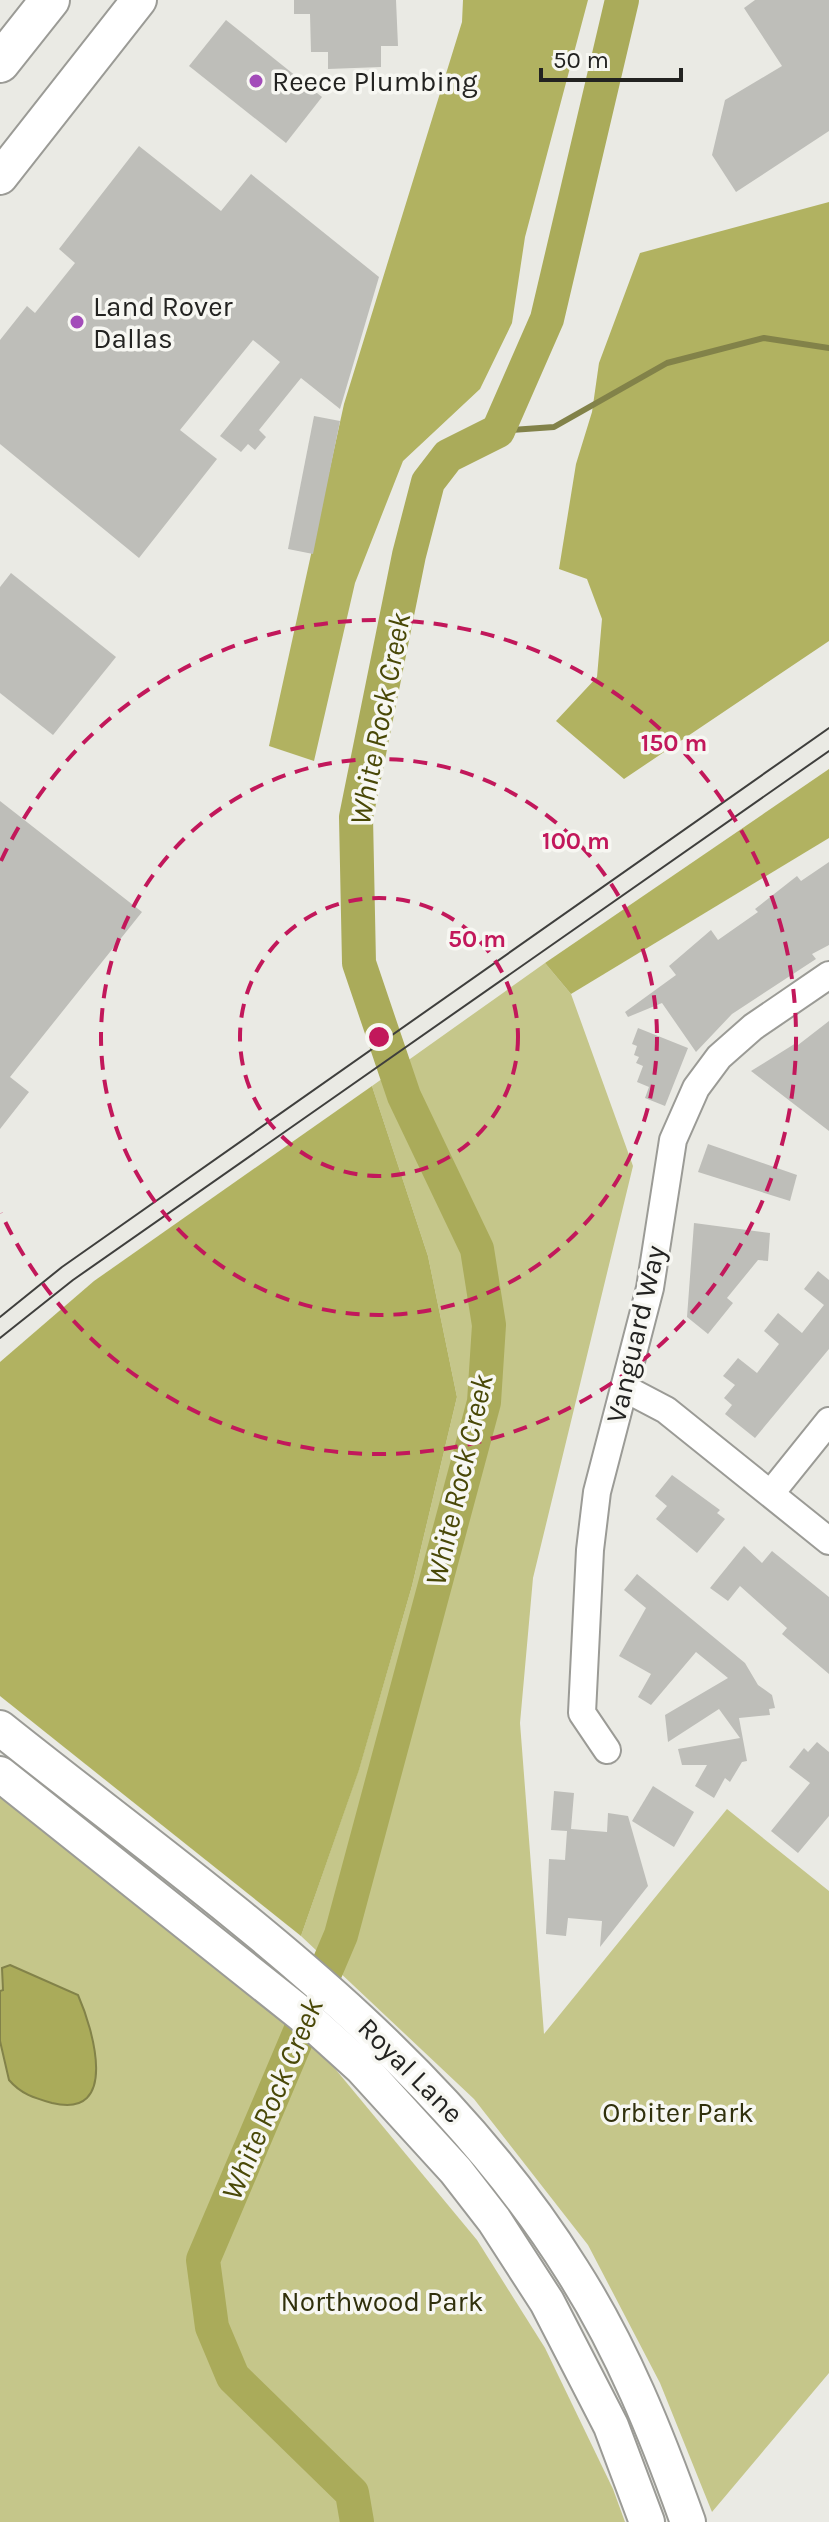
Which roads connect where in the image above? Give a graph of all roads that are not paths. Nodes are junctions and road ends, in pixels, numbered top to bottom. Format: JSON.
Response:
{"nodes":[{"id":1,"x":50,"y":0,"type":"edge"},
{"id":2,"x":139,"y":0,"type":"edge"},
{"id":3,"x":0,"y":63,"type":"edge"},
{"id":4,"x":0,"y":177,"type":"edge"},
{"id":5,"x":829,"y":975,"type":"edge"},
{"id":6,"x":626,"y":1389,"type":"junction"},
{"id":7,"x":829,"y":1421,"type":"edge"},
{"id":8,"x":771,"y":1493,"type":"junction"},
{"id":9,"x":829,"y":1541,"type":"edge"},
{"id":10,"x":0,"y":1728,"type":"edge"},
{"id":11,"x":607,"y":1750,"type":"dead end"},
{"id":12,"x":0,"y":1774,"type":"edge"},
{"id":13,"x":646,"y":2411,"type":"junction"},
{"id":14,"x":611,"y":2426,"type":"junction"},
{"id":15,"x":647,"y":2522,"type":"edge"},
{"id":16,"x":688,"y":2522,"type":"edge"}],
"edges":[{"from":1,"to":3,"type":"highway"},
{"from":2,"to":4,"type":"main road"},
{"from":5,"to":6,"type":"street","name":"Vanguard Way"},
{"from":6,"to":8,"type":"street"},
{"from":6,"to":11,"type":"street","name":"Vanguard Way"},
{"from":7,"to":8,"type":"street"},
{"from":8,"to":9,"type":"street"},
{"from":10,"to":13,"type":"main road","name":"Royal Lane"},
{"from":12,"to":14,"type":"main road","name":"Royal Lane"},
{"from":13,"to":14,"type":"main road"},
{"from":13,"to":16,"type":"main road","name":"Royal Lane"},
{"from":14,"to":15,"type":"main road","name":"Royal Lane"}]}
